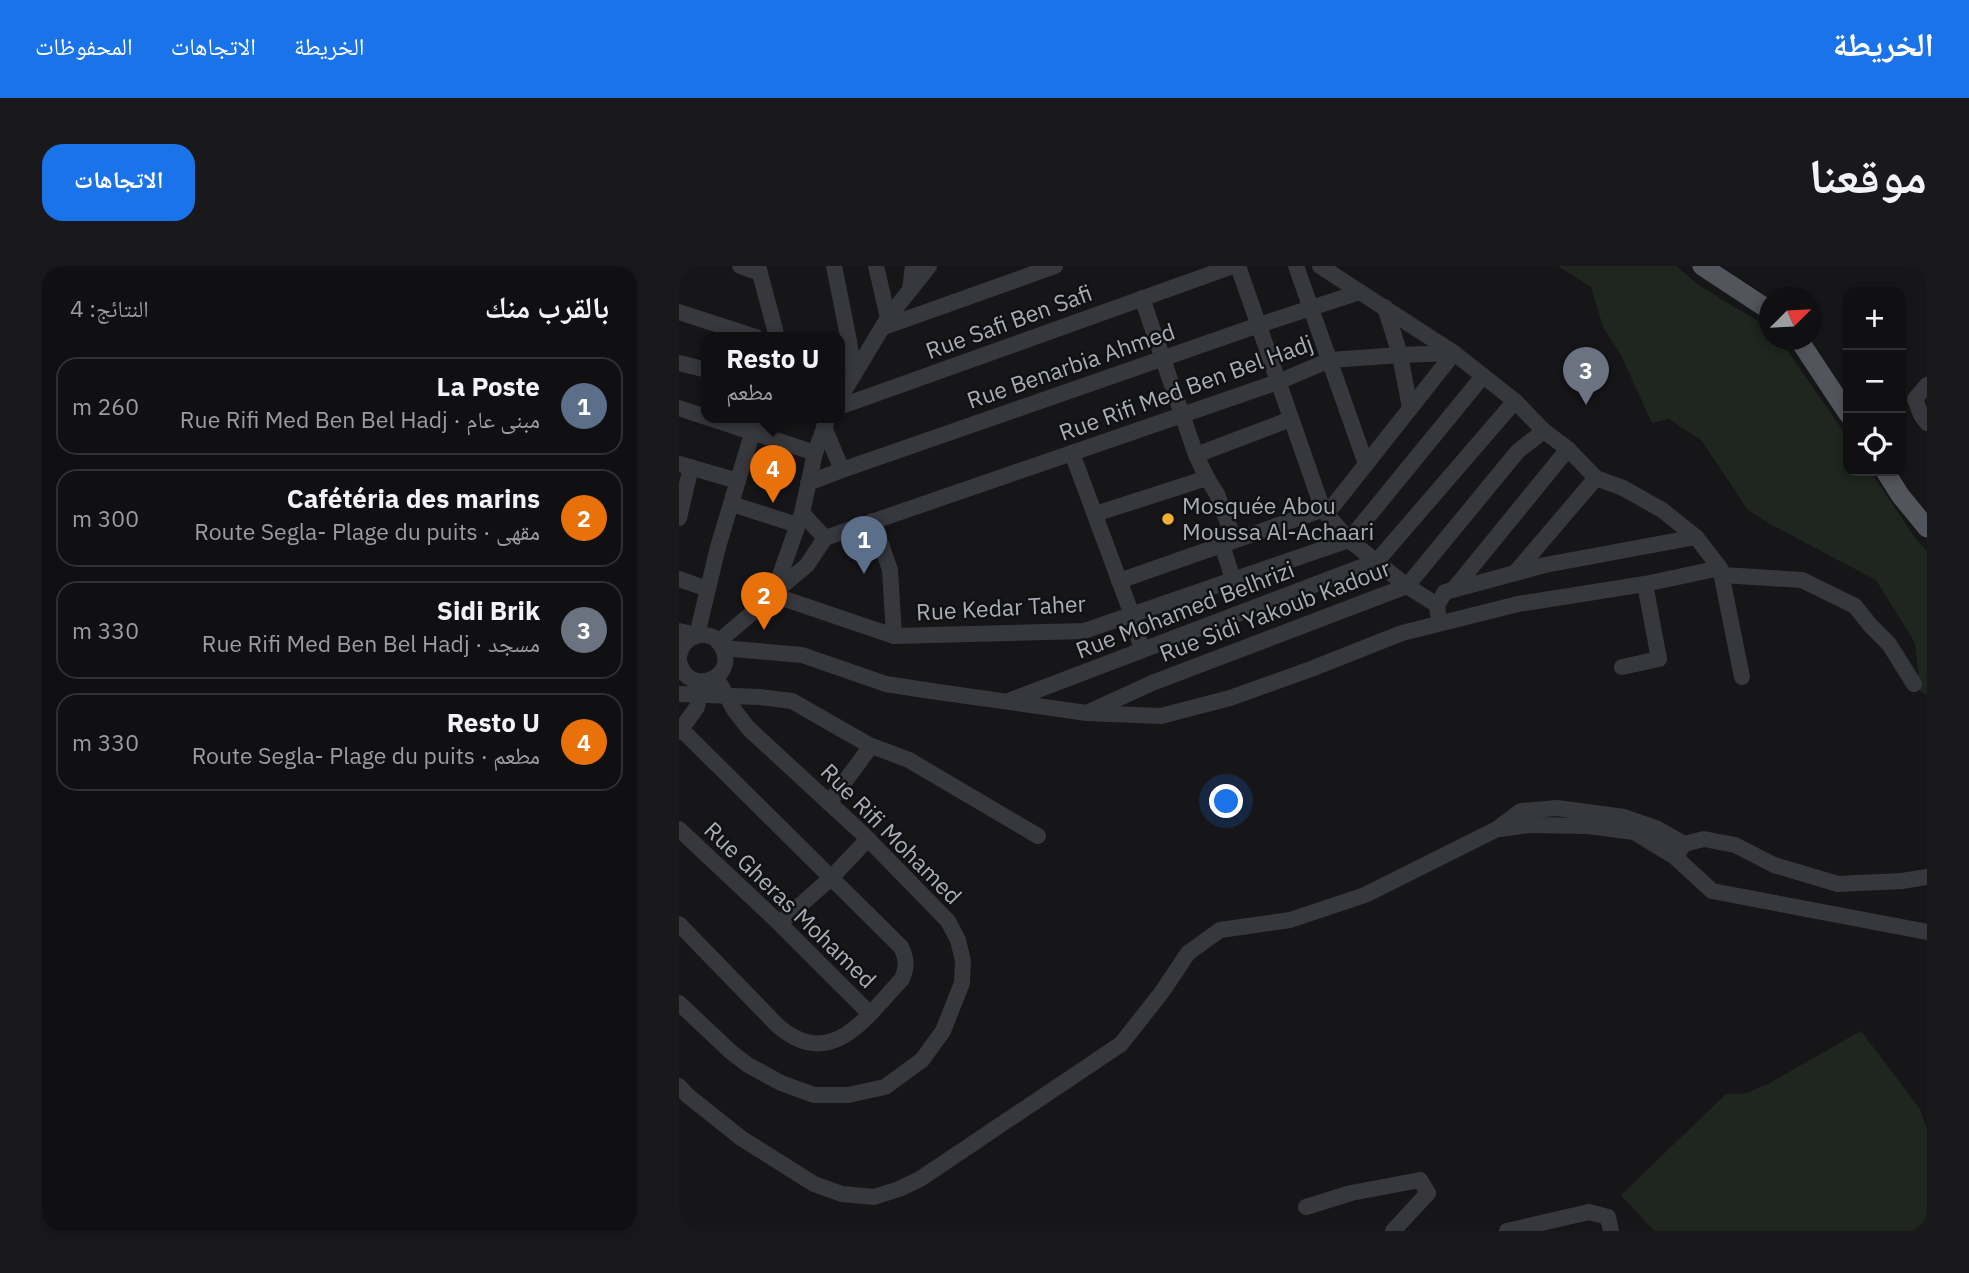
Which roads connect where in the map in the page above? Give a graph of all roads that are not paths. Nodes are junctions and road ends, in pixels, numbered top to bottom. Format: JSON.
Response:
{"nodes":[{"id":1,"x":740,"y":266,"type":"edge"},
{"id":2,"x":834,"y":266,"type":"edge"},
{"id":3,"x":876,"y":266,"type":"edge"},
{"id":4,"x":913,"y":266,"type":"edge"},
{"id":5,"x":929,"y":266,"type":"edge"},
{"id":6,"x":1055,"y":266,"type":"edge"},
{"id":7,"x":1236,"y":266,"type":"edge"},
{"id":8,"x":1296,"y":266,"type":"edge"},
{"id":9,"x":1320,"y":266,"type":"edge"},
{"id":10,"x":1702,"y":266,"type":"edge"},
{"id":11,"x":759,"y":269,"type":"edge"},
{"id":12,"x":910,"y":290,"type":"junction"},
{"id":13,"x":1360,"y":292,"type":"junction"},
{"id":14,"x":1142,"y":298,"type":"junction"},
{"id":15,"x":1759,"y":303,"type":"edge"},
{"id":16,"x":1385,"y":307,"type":"junction"},
{"id":17,"x":1311,"y":308,"type":"junction"},
{"id":18,"x":679,"y":312,"type":"edge"},
{"id":19,"x":886,"y":323,"type":"junction"},
{"id":20,"x":1259,"y":325,"type":"junction"},
{"id":21,"x":741,"y":332,"type":"edge"},
{"id":22,"x":776,"y":332,"type":"edge"},
{"id":23,"x":1805,"y":350,"type":"edge"},
{"id":24,"x":1454,"y":353,"type":"junction"},
{"id":25,"x":1400,"y":355,"type":"junction"},
{"id":26,"x":1164,"y":358,"type":"junction"},
{"id":27,"x":1330,"y":360,"type":"junction"},
{"id":28,"x":679,"y":363,"type":"edge"},
{"id":29,"x":701,"y":369,"type":"edge"},
{"id":30,"x":854,"y":375,"type":"junction"},
{"id":31,"x":1483,"y":376,"type":"junction"},
{"id":32,"x":1278,"y":382,"type":"junction"},
{"id":33,"x":1927,"y":385,"type":"edge"},
{"id":34,"x":845,"y":389,"type":"edge"},
{"id":35,"x":1514,"y":401,"type":"junction"},
{"id":36,"x":845,"y":405,"type":"edge"},
{"id":37,"x":679,"y":408,"type":"edge"},
{"id":38,"x":1410,"y":408,"type":"junction"},
{"id":39,"x":701,"y":413,"type":"edge"},
{"id":40,"x":1847,"y":413,"type":"edge"},
{"id":41,"x":1183,"y":415,"type":"junction"},
{"id":42,"x":1291,"y":419,"type":"junction"},
{"id":43,"x":826,"y":423,"type":"edge"},
{"id":44,"x":826,"y":423,"type":"edge"},
{"id":45,"x":1927,"y":423,"type":"edge"},
{"id":46,"x":754,"y":425,"type":"edge"},
{"id":47,"x":1544,"y":431,"type":"junction"},
{"id":48,"x":1568,"y":449,"type":"junction"},
{"id":49,"x":815,"y":453,"type":"junction"},
{"id":50,"x":1072,"y":453,"type":"junction"},
{"id":51,"x":1196,"y":455,"type":"junction"},
{"id":52,"x":1366,"y":464,"type":"junction"},
{"id":53,"x":685,"y":466,"type":"edge"},
{"id":54,"x":842,"y":470,"type":"junction"},
{"id":55,"x":1888,"y":476,"type":"edge"},
{"id":56,"x":1207,"y":478,"type":"junction"},
{"id":57,"x":1596,"y":478,"type":"junction"},
{"id":58,"x":738,"y":481,"type":"junction"},
{"id":59,"x":808,"y":483,"type":"junction"},
{"id":60,"x":732,"y":504,"type":"junction"},
{"id":61,"x":1322,"y":510,"type":"junction"},
{"id":62,"x":1095,"y":514,"type":"junction"},
{"id":63,"x":679,"y":518,"type":"edge"},
{"id":64,"x":800,"y":519,"type":"junction"},
{"id":65,"x":873,"y":522,"type":"junction"},
{"id":66,"x":1927,"y":528,"type":"edge"},
{"id":67,"x":1696,"y":537,"type":"junction"},
{"id":68,"x":825,"y":538,"type":"junction"},
{"id":69,"x":1349,"y":540,"type":"junction"},
{"id":70,"x":1228,"y":542,"type":"junction"},
{"id":71,"x":1377,"y":561,"type":"junction"},
{"id":72,"x":1515,"y":573,"type":"junction"},
{"id":73,"x":1722,"y":576,"type":"junction"},
{"id":74,"x":679,"y":579,"type":"edge"},
{"id":75,"x":1233,"y":580,"type":"junction"},
{"id":76,"x":1119,"y":581,"type":"junction"},
{"id":77,"x":1645,"y":584,"type":"junction"},
{"id":78,"x":1407,"y":586,"type":"junction"},
{"id":79,"x":708,"y":589,"type":"junction"},
{"id":80,"x":1453,"y":590,"type":"junction"},
{"id":81,"x":773,"y":595,"type":"junction"},
{"id":82,"x":1437,"y":605,"type":"junction"},
{"id":83,"x":1132,"y":615,"type":"junction"},
{"id":84,"x":1438,"y":624,"type":"junction"},
{"id":85,"x":679,"y":631,"type":"edge"},
{"id":86,"x":697,"y":635,"type":"junction"},
{"id":87,"x":894,"y":636,"type":"junction"},
{"id":88,"x":721,"y":645,"type":"junction"},
{"id":89,"x":1142,"y":650,"type":"junction"},
{"id":90,"x":1622,"y":667,"type":"dead end"},
{"id":91,"x":680,"y":668,"type":"edge"},
{"id":92,"x":1742,"y":677,"type":"dead end"},
{"id":93,"x":1914,"y":684,"type":"dead end"},
{"id":94,"x":706,"y":685,"type":"junction"},
{"id":95,"x":679,"y":694,"type":"edge"},
{"id":96,"x":726,"y":697,"type":"junction"},
{"id":97,"x":1007,"y":701,"type":"junction"},
{"id":98,"x":1087,"y":713,"type":"junction"},
{"id":99,"x":680,"y":730,"type":"edge"},
{"id":100,"x":871,"y":746,"type":"junction"},
{"id":101,"x":829,"y":803,"type":"junction"},
{"id":102,"x":679,"y":829,"type":"edge"},
{"id":103,"x":1038,"y":836,"type":"dead end"},
{"id":104,"x":868,"y":839,"type":"junction"},
{"id":105,"x":1679,"y":851,"type":"junction"},
{"id":106,"x":1927,"y":877,"type":"edge"},
{"id":107,"x":831,"y":878,"type":"junction"},
{"id":108,"x":780,"y":923,"type":"junction"},
{"id":109,"x":679,"y":924,"type":"edge"},
{"id":110,"x":1927,"y":932,"type":"edge"},
{"id":111,"x":681,"y":1006,"type":"edge"},
{"id":112,"x":869,"y":1013,"type":"junction"},
{"id":113,"x":682,"y":1091,"type":"edge"},
{"id":114,"x":1306,"y":1207,"type":"dead end"},
{"id":115,"x":1393,"y":1231,"type":"edge"},
{"id":116,"x":1507,"y":1231,"type":"edge"},
{"id":117,"x":1611,"y":1231,"type":"edge"}],
"edges":[{"from":1,"to":11,"type":"street"},
{"from":2,"to":30,"type":"street"},
{"from":3,"to":19,"type":"street"},
{"from":4,"to":12,"type":"street"},
{"from":5,"to":12,"type":"street"},
{"from":6,"to":19,"type":"street"},
{"from":7,"to":14,"type":"street","name":"Rue Safi Ben Safi"},
{"from":7,"to":20,"type":"street"},
{"from":8,"to":17,"type":"street"},
{"from":9,"to":13,"type":"street"},
{"from":10,"to":15,"type":"main road"},
{"from":11,"to":22,"type":"street"},
{"from":12,"to":19,"type":"street"},
{"from":13,"to":16,"type":"street"},
{"from":13,"to":17,"type":"street","name":"Rue Benarbia Ahmed"},
{"from":14,"to":26,"type":"street"},
{"from":14,"to":36,"type":"street","name":"Rue Safi Ben Safi"},
{"from":16,"to":24,"type":"street"},
{"from":16,"to":25,"type":"street"},
{"from":17,"to":20,"type":"street","name":"Rue Benarbia Ahmed"},
{"from":17,"to":27,"type":"street"},
{"from":18,"to":21,"type":"street"},
{"from":19,"to":30,"type":"street"},
{"from":20,"to":26,"type":"street","name":"Rue Benarbia Ahmed"},
{"from":20,"to":32,"type":"street"},
{"from":23,"to":40,"type":"main road"},
{"from":24,"to":25,"type":"street","name":"Rue Rifi Med Ben Bel Hadj"},
{"from":24,"to":31,"type":"street"},
{"from":24,"to":38,"type":"street"},
{"from":25,"to":27,"type":"street","name":"Rue Rifi Med Ben Bel Hadj"},
{"from":25,"to":38,"type":"street"},
{"from":26,"to":41,"type":"street"},
{"from":26,"to":54,"type":"street","name":"Rue Benarbia Ahmed"},
{"from":27,"to":32,"type":"street","name":"Rue Rifi Med Ben Bel Hadj"},
{"from":27,"to":52,"type":"street"},
{"from":28,"to":29,"type":"street"},
{"from":30,"to":34,"type":"street"},
{"from":31,"to":35,"type":"street"},
{"from":31,"to":69,"type":"street"},
{"from":32,"to":41,"type":"street","name":"Rue Rifi Med Ben Bel Hadj"},
{"from":32,"to":42,"type":"street"},
{"from":33,"to":45,"type":"street"},
{"from":35,"to":47,"type":"street"},
{"from":35,"to":71,"type":"street","name":"Rue Mohamed Belhrizi"},
{"from":37,"to":39,"type":"street"},
{"from":38,"to":52,"type":"street"},
{"from":41,"to":50,"type":"street","name":"Rue Rifi Med Ben Bel Hadj"},
{"from":41,"to":51,"type":"street"},
{"from":42,"to":51,"type":"street"},
{"from":42,"to":61,"type":"street"},
{"from":43,"to":54,"type":"street"},
{"from":44,"to":49,"type":"street"},
{"from":46,"to":49,"type":"street"},
{"from":46,"to":58,"type":"street"},
{"from":47,"to":48,"type":"street"},
{"from":47,"to":78,"type":"street","name":"Rue Sidi Yakoub Kadour"},
{"from":48,"to":57,"type":"street"},
{"from":48,"to":80,"type":"street"},
{"from":49,"to":59,"type":"street"},
{"from":50,"to":62,"type":"street"},
{"from":50,"to":65,"type":"street","name":"Rue Rifi Med Ben Bel Hadj"},
{"from":51,"to":56,"type":"street"},
{"from":52,"to":61,"type":"street"},
{"from":53,"to":58,"type":"street"},
{"from":53,"to":63,"type":"street"},
{"from":54,"to":59,"type":"street","name":"Rue Benarbia Ahmed"},
{"from":55,"to":66,"type":"main road"},
{"from":56,"to":62,"type":"street"},
{"from":56,"to":70,"type":"street"},
{"from":57,"to":67,"type":"street"},
{"from":57,"to":72,"type":"street"},
{"from":58,"to":60,"type":"street"},
{"from":59,"to":64,"type":"street"},
{"from":60,"to":64,"type":"street"},
{"from":60,"to":79,"type":"street"},
{"from":61,"to":69,"type":"street"},
{"from":61,"to":70,"type":"street"},
{"from":62,"to":76,"type":"street"},
{"from":64,"to":68,"type":"street"},
{"from":64,"to":81,"type":"street"},
{"from":65,"to":68,"type":"street","name":"Rue Rifi Med Ben Bel Hadj"},
{"from":65,"to":87,"type":"street"},
{"from":67,"to":72,"type":"street"},
{"from":67,"to":73,"type":"street"},
{"from":68,"to":81,"type":"street"},
{"from":69,"to":71,"type":"street"},
{"from":69,"to":75,"type":"street","name":"Rue Kedar Taher"},
{"from":70,"to":75,"type":"street"},
{"from":70,"to":76,"type":"street"},
{"from":71,"to":78,"type":"street"},
{"from":71,"to":89,"type":"street","name":"Rue Mohamed Belhrizi"},
{"from":72,"to":80,"type":"street"},
{"from":73,"to":77,"type":"street"},
{"from":73,"to":92,"type":"street"},
{"from":73,"to":93,"type":"street"},
{"from":74,"to":79,"type":"street"},
{"from":75,"to":83,"type":"street","name":"Rue Kedar Taher"},
{"from":76,"to":83,"type":"street"},
{"from":77,"to":84,"type":"street"},
{"from":77,"to":90,"type":"street"},
{"from":78,"to":82,"type":"street"},
{"from":78,"to":98,"type":"street","name":"Rue Sidi Yakoub Kadour"},
{"from":79,"to":86,"type":"street"},
{"from":80,"to":82,"type":"street"},
{"from":81,"to":87,"type":"street","name":"Rue Kedar Taher"},
{"from":81,"to":88,"type":"street"},
{"from":82,"to":84,"type":"street"},
{"from":83,"to":87,"type":"street","name":"Rue Kedar Taher"},
{"from":83,"to":89,"type":"street"},
{"from":84,"to":98,"type":"street"},
{"from":85,"to":86,"type":"street"},
{"from":86,"to":88,"type":"street"},
{"from":86,"to":91,"type":"street"},
{"from":88,"to":94,"type":"street"},
{"from":88,"to":97,"type":"street"},
{"from":89,"to":97,"type":"street","name":"Rue Mohamed Belhrizi"},
{"from":91,"to":94,"type":"street"},
{"from":94,"to":95,"type":"street"},
{"from":94,"to":96,"type":"street","name":"Rue Rifi Mohamed"},
{"from":94,"to":99,"type":"street"},
{"from":96,"to":100,"type":"street"},
{"from":96,"to":101,"type":"street","name":"Rue Rifi Mohamed"},
{"from":97,"to":98,"type":"street"},
{"from":99,"to":107,"type":"street"},
{"from":100,"to":101,"type":"street"},
{"from":100,"to":103,"type":"street"},
{"from":101,"to":104,"type":"street","name":"Rue Rifi Mohamed"},
{"from":102,"to":108,"type":"street","name":"Rue Gheras Mohamed"},
{"from":104,"to":107,"type":"street"},
{"from":104,"to":111,"type":"street","name":"Rue Rifi Mohamed"},
{"from":105,"to":106,"type":"street"},
{"from":105,"to":110,"type":"street"},
{"from":105,"to":113,"type":"street"},
{"from":107,"to":108,"type":"street"},
{"from":107,"to":112,"type":"street"},
{"from":108,"to":112,"type":"street","name":"Rue Gheras Mohamed"},
{"from":109,"to":112,"type":"street"},
{"from":114,"to":115,"type":"street"},
{"from":116,"to":117,"type":"street"}]}
